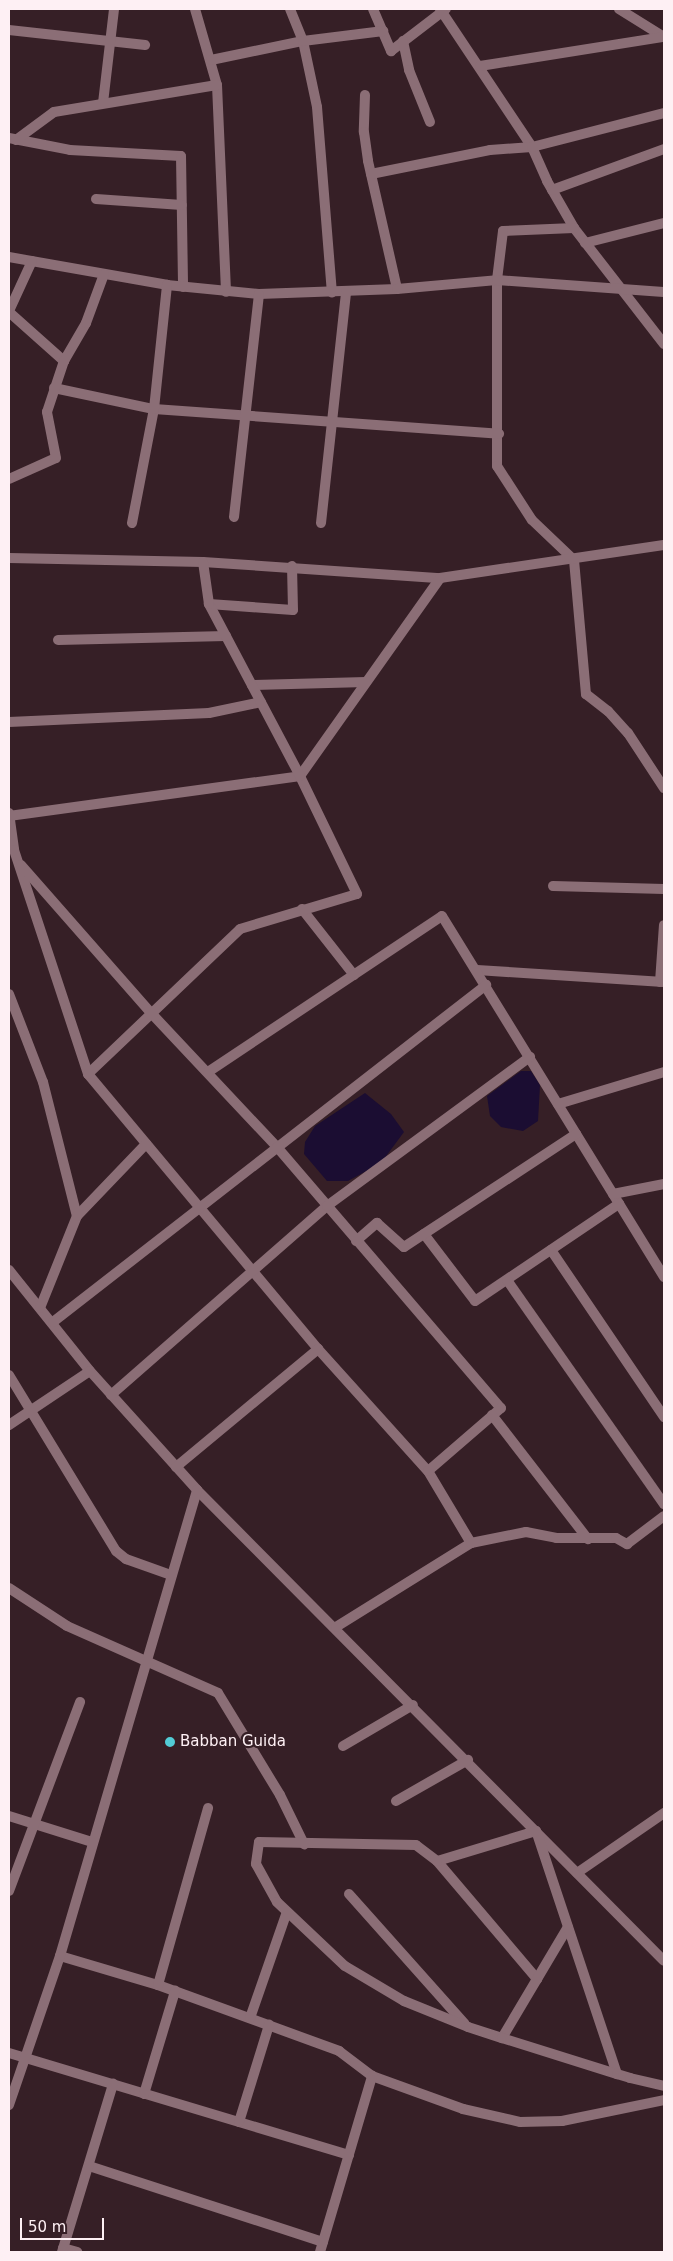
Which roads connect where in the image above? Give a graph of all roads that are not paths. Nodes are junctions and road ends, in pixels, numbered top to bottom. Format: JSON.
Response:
{"nodes":[{"id":1,"x":114,"y":9,"type":"edge"},
{"id":2,"x":195,"y":9,"type":"edge"},
{"id":3,"x":290,"y":9,"type":"edge"},
{"id":4,"x":373,"y":9,"type":"edge"},
{"id":5,"x":619,"y":9,"type":"edge"},
{"id":6,"x":443,"y":10,"type":"edge"},
{"id":7,"x":9,"y":30,"type":"edge"},
{"id":8,"x":383,"y":31,"type":"junction"},
{"id":9,"x":664,"y":37,"type":"edge"},
{"id":10,"x":110,"y":39,"type":"junction"},
{"id":11,"x":304,"y":41,"type":"junction"},
{"id":12,"x":403,"y":41,"type":"junction"},
{"id":13,"x":145,"y":45,"type":"dead end"},
{"id":14,"x":211,"y":60,"type":"junction"},
{"id":15,"x":480,"y":66,"type":"junction"},
{"id":16,"x":217,"y":85,"type":"junction"},
{"id":17,"x":365,"y":95,"type":"dead end"},
{"id":18,"x":103,"y":103,"type":"junction"},
{"id":19,"x":664,"y":113,"type":"edge"},
{"id":20,"x":430,"y":122,"type":"dead end"},
{"id":21,"x":12,"y":139,"type":"edge"},
{"id":22,"x":532,"y":147,"type":"junction"},
{"id":23,"x":664,"y":149,"type":"edge"},
{"id":24,"x":370,"y":174,"type":"junction"},
{"id":25,"x":552,"y":190,"type":"junction"},
{"id":26,"x":96,"y":199,"type":"dead end"},
{"id":27,"x":182,"y":205,"type":"junction"},
{"id":28,"x":664,"y":223,"type":"edge"},
{"id":29,"x":574,"y":228,"type":"junction"},
{"id":30,"x":585,"y":243,"type":"junction"},
{"id":31,"x":9,"y":256,"type":"edge"},
{"id":32,"x":32,"y":261,"type":"junction"},
{"id":33,"x":104,"y":274,"type":"junction"},
{"id":34,"x":497,"y":280,"type":"junction"},
{"id":35,"x":167,"y":285,"type":"junction"},
{"id":36,"x":183,"y":287,"type":"junction"},
{"id":37,"x":396,"y":289,"type":"junction"},
{"id":38,"x":621,"y":289,"type":"junction"},
{"id":39,"x":346,"y":291,"type":"junction"},
{"id":40,"x":226,"y":292,"type":"junction"},
{"id":41,"x":332,"y":292,"type":"junction"},
{"id":42,"x":664,"y":292,"type":"edge"},
{"id":43,"x":259,"y":294,"type":"junction"},
{"id":44,"x":9,"y":311,"type":"edge"},
{"id":45,"x":664,"y":344,"type":"edge"},
{"id":46,"x":64,"y":361,"type":"junction"},
{"id":47,"x":54,"y":388,"type":"junction"},
{"id":48,"x":154,"y":408,"type":"junction"},
{"id":49,"x":246,"y":416,"type":"junction"},
{"id":50,"x":332,"y":422,"type":"junction"},
{"id":51,"x":499,"y":434,"type":"junction"},
{"id":52,"x":9,"y":479,"type":"edge"},
{"id":53,"x":234,"y":517,"type":"dead end"},
{"id":54,"x":132,"y":523,"type":"dead end"},
{"id":55,"x":321,"y":523,"type":"dead end"},
{"id":56,"x":664,"y":545,"type":"edge"},
{"id":57,"x":9,"y":558,"type":"edge"},
{"id":58,"x":574,"y":560,"type":"junction"},
{"id":59,"x":203,"y":562,"type":"junction"},
{"id":60,"x":292,"y":566,"type":"junction"},
{"id":61,"x":440,"y":578,"type":"junction"},
{"id":62,"x":209,"y":604,"type":"junction"},
{"id":63,"x":226,"y":636,"type":"junction"},
{"id":64,"x":58,"y":640,"type":"dead end"},
{"id":65,"x":366,"y":682,"type":"junction"},
{"id":66,"x":252,"y":685,"type":"junction"},
{"id":67,"x":261,"y":702,"type":"junction"},
{"id":68,"x":9,"y":722,"type":"edge"},
{"id":69,"x":300,"y":776,"type":"junction"},
{"id":70,"x":664,"y":788,"type":"edge"},
{"id":71,"x":9,"y":814,"type":"edge"},
{"id":72,"x":17,"y":860,"type":"junction"},
{"id":73,"x":553,"y":886,"type":"dead end"},
{"id":74,"x":664,"y":889,"type":"edge"},
{"id":75,"x":302,"y":909,"type":"junction"},
{"id":76,"x":664,"y":924,"type":"edge"},
{"id":77,"x":477,"y":970,"type":"junction"},
{"id":78,"x":354,"y":975,"type":"junction"},
{"id":79,"x":662,"y":982,"type":"edge"},
{"id":80,"x":486,"y":985,"type":"junction"},
{"id":81,"x":9,"y":994,"type":"edge"},
{"id":82,"x":153,"y":1015,"type":"junction"},
{"id":83,"x":14,"y":1026,"type":"edge"},
{"id":84,"x":530,"y":1057,"type":"junction"},
{"id":85,"x":208,"y":1072,"type":"junction"},
{"id":86,"x":664,"y":1072,"type":"edge"},
{"id":87,"x":88,"y":1074,"type":"junction"},
{"id":88,"x":558,"y":1104,"type":"junction"},
{"id":89,"x":576,"y":1134,"type":"junction"},
{"id":90,"x":146,"y":1144,"type":"junction"},
{"id":91,"x":278,"y":1147,"type":"junction"},
{"id":92,"x":664,"y":1184,"type":"edge"},
{"id":93,"x":613,"y":1194,"type":"junction"},
{"id":94,"x":619,"y":1204,"type":"junction"},
{"id":95,"x":327,"y":1206,"type":"junction"},
{"id":96,"x":200,"y":1208,"type":"junction"},
{"id":97,"x":77,"y":1216,"type":"junction"},
{"id":98,"x":424,"y":1234,"type":"junction"},
{"id":99,"x":356,"y":1241,"type":"junction"},
{"id":100,"x":551,"y":1250,"type":"junction"},
{"id":101,"x":9,"y":1270,"type":"edge"},
{"id":102,"x":254,"y":1272,"type":"junction"},
{"id":103,"x":664,"y":1277,"type":"edge"},
{"id":104,"x":507,"y":1280,"type":"junction"},
{"id":105,"x":40,"y":1308,"type":"junction"},
{"id":106,"x":53,"y":1322,"type":"junction"},
{"id":107,"x":318,"y":1349,"type":"junction"},
{"id":108,"x":90,"y":1371,"type":"junction"},
{"id":109,"x":9,"y":1375,"type":"edge"},
{"id":110,"x":111,"y":1395,"type":"junction"},
{"id":111,"x":31,"y":1410,"type":"junction"},
{"id":112,"x":492,"y":1416,"type":"junction"},
{"id":113,"x":664,"y":1417,"type":"edge"},
{"id":114,"x":9,"y":1425,"type":"edge"},
{"id":115,"x":176,"y":1467,"type":"junction"},
{"id":116,"x":428,"y":1471,"type":"junction"},
{"id":117,"x":197,"y":1490,"type":"junction"},
{"id":118,"x":664,"y":1504,"type":"edge"},
{"id":119,"x":664,"y":1516,"type":"edge"},
{"id":120,"x":588,"y":1539,"type":"junction"},
{"id":121,"x":471,"y":1544,"type":"junction"},
{"id":122,"x":171,"y":1575,"type":"junction"},
{"id":123,"x":10,"y":1591,"type":"edge"},
{"id":124,"x":336,"y":1627,"type":"junction"},
{"id":125,"x":145,"y":1660,"type":"junction"},
{"id":126,"x":80,"y":1702,"type":"dead end"},
{"id":127,"x":414,"y":1705,"type":"junction"},
{"id":128,"x":343,"y":1746,"type":"dead end"},
{"id":129,"x":468,"y":1760,"type":"junction"},
{"id":130,"x":396,"y":1801,"type":"dead end"},
{"id":131,"x":208,"y":1808,"type":"dead end"},
{"id":132,"x":664,"y":1813,"type":"edge"},
{"id":133,"x":9,"y":1816,"type":"edge"},
{"id":134,"x":34,"y":1825,"type":"junction"},
{"id":135,"x":536,"y":1831,"type":"junction"},
{"id":136,"x":92,"y":1842,"type":"junction"},
{"id":137,"x":304,"y":1844,"type":"junction"},
{"id":138,"x":437,"y":1861,"type":"junction"},
{"id":139,"x":577,"y":1873,"type":"junction"},
{"id":140,"x":9,"y":1891,"type":"edge"},
{"id":141,"x":350,"y":1894,"type":"dead end"},
{"id":142,"x":287,"y":1912,"type":"junction"},
{"id":143,"x":568,"y":1928,"type":"junction"},
{"id":144,"x":60,"y":1956,"type":"junction"},
{"id":145,"x":664,"y":1961,"type":"edge"},
{"id":146,"x":537,"y":1979,"type":"junction"},
{"id":147,"x":158,"y":1985,"type":"junction"},
{"id":148,"x":175,"y":1991,"type":"junction"},
{"id":149,"x":250,"y":2018,"type":"junction"},
{"id":150,"x":269,"y":2025,"type":"junction"},
{"id":151,"x":468,"y":2028,"type":"junction"},
{"id":152,"x":502,"y":2038,"type":"junction"},
{"id":153,"x":9,"y":2053,"type":"edge"},
{"id":154,"x":24,"y":2058,"type":"junction"},
{"id":155,"x":617,"y":2074,"type":"junction"},
{"id":156,"x":372,"y":2076,"type":"junction"},
{"id":157,"x":113,"y":2084,"type":"junction"},
{"id":158,"x":664,"y":2086,"type":"edge"},
{"id":159,"x":144,"y":2094,"type":"junction"},
{"id":160,"x":664,"y":2100,"type":"edge"},
{"id":161,"x":9,"y":2105,"type":"edge"},
{"id":162,"x":239,"y":2122,"type":"junction"},
{"id":163,"x":349,"y":2155,"type":"junction"},
{"id":164,"x":89,"y":2166,"type":"junction"},
{"id":165,"x":323,"y":2242,"type":"junction"},
{"id":166,"x":63,"y":2250,"type":"edge"},
{"id":167,"x":77,"y":2252,"type":"edge"},
{"id":168,"x":320,"y":2252,"type":"edge"}],
"edges":[{"from":1,"to":10,"type":"street"},
{"from":2,"to":14,"type":"street"},
{"from":3,"to":11,"type":"street"},
{"from":4,"to":8,"type":"street"},
{"from":5,"to":9,"type":"street"},
{"from":6,"to":12,"type":"street"},
{"from":6,"to":15,"type":"street"},
{"from":7,"to":10,"type":"street"},
{"from":8,"to":11,"type":"street"},
{"from":8,"to":12,"type":"street"},
{"from":9,"to":15,"type":"street"},
{"from":10,"to":13,"type":"street"},
{"from":10,"to":18,"type":"street"},
{"from":11,"to":14,"type":"street"},
{"from":11,"to":41,"type":"street"},
{"from":12,"to":20,"type":"street"},
{"from":14,"to":16,"type":"street"},
{"from":15,"to":22,"type":"street"},
{"from":16,"to":18,"type":"street"},
{"from":16,"to":40,"type":"street"},
{"from":17,"to":24,"type":"street"},
{"from":18,"to":21,"type":"street"},
{"from":19,"to":22,"type":"street"},
{"from":21,"to":27,"type":"street"},
{"from":22,"to":24,"type":"street"},
{"from":22,"to":25,"type":"street"},
{"from":23,"to":25,"type":"street"},
{"from":24,"to":37,"type":"street"},
{"from":25,"to":29,"type":"street"},
{"from":26,"to":27,"type":"street"},
{"from":27,"to":36,"type":"street"},
{"from":28,"to":30,"type":"street"},
{"from":29,"to":30,"type":"street"},
{"from":29,"to":34,"type":"street"},
{"from":30,"to":38,"type":"street"},
{"from":31,"to":32,"type":"street"},
{"from":32,"to":33,"type":"street"},
{"from":32,"to":44,"type":"street"},
{"from":33,"to":35,"type":"street"},
{"from":33,"to":46,"type":"street"},
{"from":34,"to":37,"type":"street"},
{"from":34,"to":38,"type":"street"},
{"from":34,"to":51,"type":"street"},
{"from":35,"to":36,"type":"street"},
{"from":35,"to":48,"type":"street"},
{"from":36,"to":40,"type":"street"},
{"from":37,"to":39,"type":"street"},
{"from":38,"to":42,"type":"street"},
{"from":38,"to":45,"type":"street"},
{"from":39,"to":41,"type":"street"},
{"from":39,"to":50,"type":"street"},
{"from":40,"to":43,"type":"street"},
{"from":41,"to":43,"type":"street"},
{"from":43,"to":49,"type":"street"},
{"from":44,"to":46,"type":"street"},
{"from":46,"to":47,"type":"street"},
{"from":47,"to":48,"type":"street"},
{"from":47,"to":52,"type":"street"},
{"from":48,"to":49,"type":"street"},
{"from":48,"to":54,"type":"street"},
{"from":49,"to":50,"type":"street"},
{"from":49,"to":53,"type":"street"},
{"from":50,"to":51,"type":"street"},
{"from":50,"to":55,"type":"street"},
{"from":51,"to":58,"type":"street"},
{"from":56,"to":58,"type":"street"},
{"from":57,"to":59,"type":"street"},
{"from":58,"to":61,"type":"street"},
{"from":58,"to":70,"type":"street"},
{"from":59,"to":60,"type":"street"},
{"from":59,"to":62,"type":"street"},
{"from":60,"to":61,"type":"street"},
{"from":60,"to":62,"type":"street"},
{"from":61,"to":65,"type":"street"},
{"from":62,"to":63,"type":"street"},
{"from":63,"to":64,"type":"street"},
{"from":63,"to":66,"type":"street"},
{"from":65,"to":66,"type":"street"},
{"from":65,"to":69,"type":"street"},
{"from":66,"to":67,"type":"street"},
{"from":67,"to":68,"type":"street"},
{"from":67,"to":69,"type":"street"},
{"from":69,"to":71,"type":"street"},
{"from":69,"to":75,"type":"street"},
{"from":71,"to":72,"type":"street"},
{"from":72,"to":82,"type":"street"},
{"from":72,"to":87,"type":"street"},
{"from":73,"to":74,"type":"street"},
{"from":75,"to":78,"type":"street"},
{"from":75,"to":82,"type":"street"},
{"from":76,"to":79,"type":"street"},
{"from":77,"to":78,"type":"street"},
{"from":77,"to":79,"type":"street"},
{"from":77,"to":80,"type":"street"},
{"from":78,"to":85,"type":"street"},
{"from":80,"to":84,"type":"street"},
{"from":80,"to":91,"type":"street"},
{"from":81,"to":83,"type":"street"},
{"from":82,"to":85,"type":"street"},
{"from":82,"to":87,"type":"street"},
{"from":83,"to":97,"type":"street"},
{"from":84,"to":88,"type":"street"},
{"from":84,"to":95,"type":"street"},
{"from":85,"to":91,"type":"street"},
{"from":86,"to":88,"type":"street"},
{"from":87,"to":90,"type":"street"},
{"from":88,"to":89,"type":"street"},
{"from":89,"to":93,"type":"street"},
{"from":89,"to":98,"type":"street"},
{"from":90,"to":96,"type":"street"},
{"from":90,"to":97,"type":"street"},
{"from":91,"to":95,"type":"street"},
{"from":91,"to":96,"type":"street"},
{"from":92,"to":93,"type":"street"},
{"from":93,"to":94,"type":"street"},
{"from":94,"to":100,"type":"street"},
{"from":94,"to":103,"type":"street"},
{"from":95,"to":99,"type":"street"},
{"from":95,"to":102,"type":"street"},
{"from":96,"to":102,"type":"street"},
{"from":96,"to":106,"type":"street"},
{"from":97,"to":105,"type":"street"},
{"from":98,"to":99,"type":"street"},
{"from":98,"to":104,"type":"street"},
{"from":99,"to":112,"type":"street"},
{"from":100,"to":104,"type":"street"},
{"from":100,"to":113,"type":"street"},
{"from":101,"to":105,"type":"street"},
{"from":102,"to":107,"type":"street"},
{"from":102,"to":110,"type":"street"},
{"from":104,"to":118,"type":"street"},
{"from":105,"to":106,"type":"street"},
{"from":106,"to":108,"type":"street"},
{"from":107,"to":115,"type":"street"},
{"from":107,"to":116,"type":"street"},
{"from":108,"to":110,"type":"street"},
{"from":108,"to":111,"type":"street"},
{"from":109,"to":111,"type":"street"},
{"from":110,"to":115,"type":"street"},
{"from":111,"to":114,"type":"street"},
{"from":111,"to":122,"type":"street"},
{"from":112,"to":116,"type":"street"},
{"from":112,"to":120,"type":"street"},
{"from":115,"to":117,"type":"street"},
{"from":116,"to":121,"type":"street"},
{"from":117,"to":122,"type":"street"},
{"from":117,"to":124,"type":"street"},
{"from":119,"to":120,"type":"street"},
{"from":120,"to":121,"type":"street"},
{"from":121,"to":124,"type":"street"},
{"from":122,"to":125,"type":"street"},
{"from":123,"to":125,"type":"street"},
{"from":124,"to":127,"type":"street"},
{"from":125,"to":136,"type":"street"},
{"from":125,"to":137,"type":"street"},
{"from":126,"to":134,"type":"street"},
{"from":127,"to":128,"type":"street"},
{"from":127,"to":129,"type":"street"},
{"from":129,"to":130,"type":"street"},
{"from":129,"to":135,"type":"street"},
{"from":131,"to":147,"type":"street"},
{"from":132,"to":139,"type":"street"},
{"from":133,"to":134,"type":"street"},
{"from":134,"to":136,"type":"street"},
{"from":134,"to":140,"type":"street"},
{"from":135,"to":138,"type":"street"},
{"from":135,"to":139,"type":"street"},
{"from":135,"to":143,"type":"street"},
{"from":136,"to":144,"type":"street"},
{"from":137,"to":138,"type":"street"},
{"from":137,"to":142,"type":"street"},
{"from":138,"to":146,"type":"street"},
{"from":139,"to":145,"type":"street"},
{"from":141,"to":151,"type":"street"},
{"from":142,"to":149,"type":"street"},
{"from":142,"to":151,"type":"street"},
{"from":143,"to":146,"type":"street"},
{"from":143,"to":155,"type":"street"},
{"from":144,"to":147,"type":"street"},
{"from":144,"to":154,"type":"street"},
{"from":146,"to":152,"type":"street"},
{"from":147,"to":148,"type":"street"},
{"from":148,"to":149,"type":"street"},
{"from":148,"to":159,"type":"street"},
{"from":149,"to":150,"type":"street"},
{"from":150,"to":156,"type":"street"},
{"from":150,"to":162,"type":"street"},
{"from":151,"to":152,"type":"street"},
{"from":152,"to":155,"type":"street"},
{"from":153,"to":154,"type":"street"},
{"from":154,"to":157,"type":"street"},
{"from":154,"to":161,"type":"street"},
{"from":155,"to":158,"type":"street"},
{"from":156,"to":160,"type":"street"},
{"from":156,"to":163,"type":"street"},
{"from":157,"to":159,"type":"street"},
{"from":157,"to":164,"type":"street"},
{"from":159,"to":162,"type":"street"},
{"from":162,"to":163,"type":"street"},
{"from":163,"to":165,"type":"street"},
{"from":164,"to":165,"type":"street"},
{"from":164,"to":166,"type":"street"},
{"from":165,"to":168,"type":"street"},
{"from":166,"to":167,"type":"street"}]}
